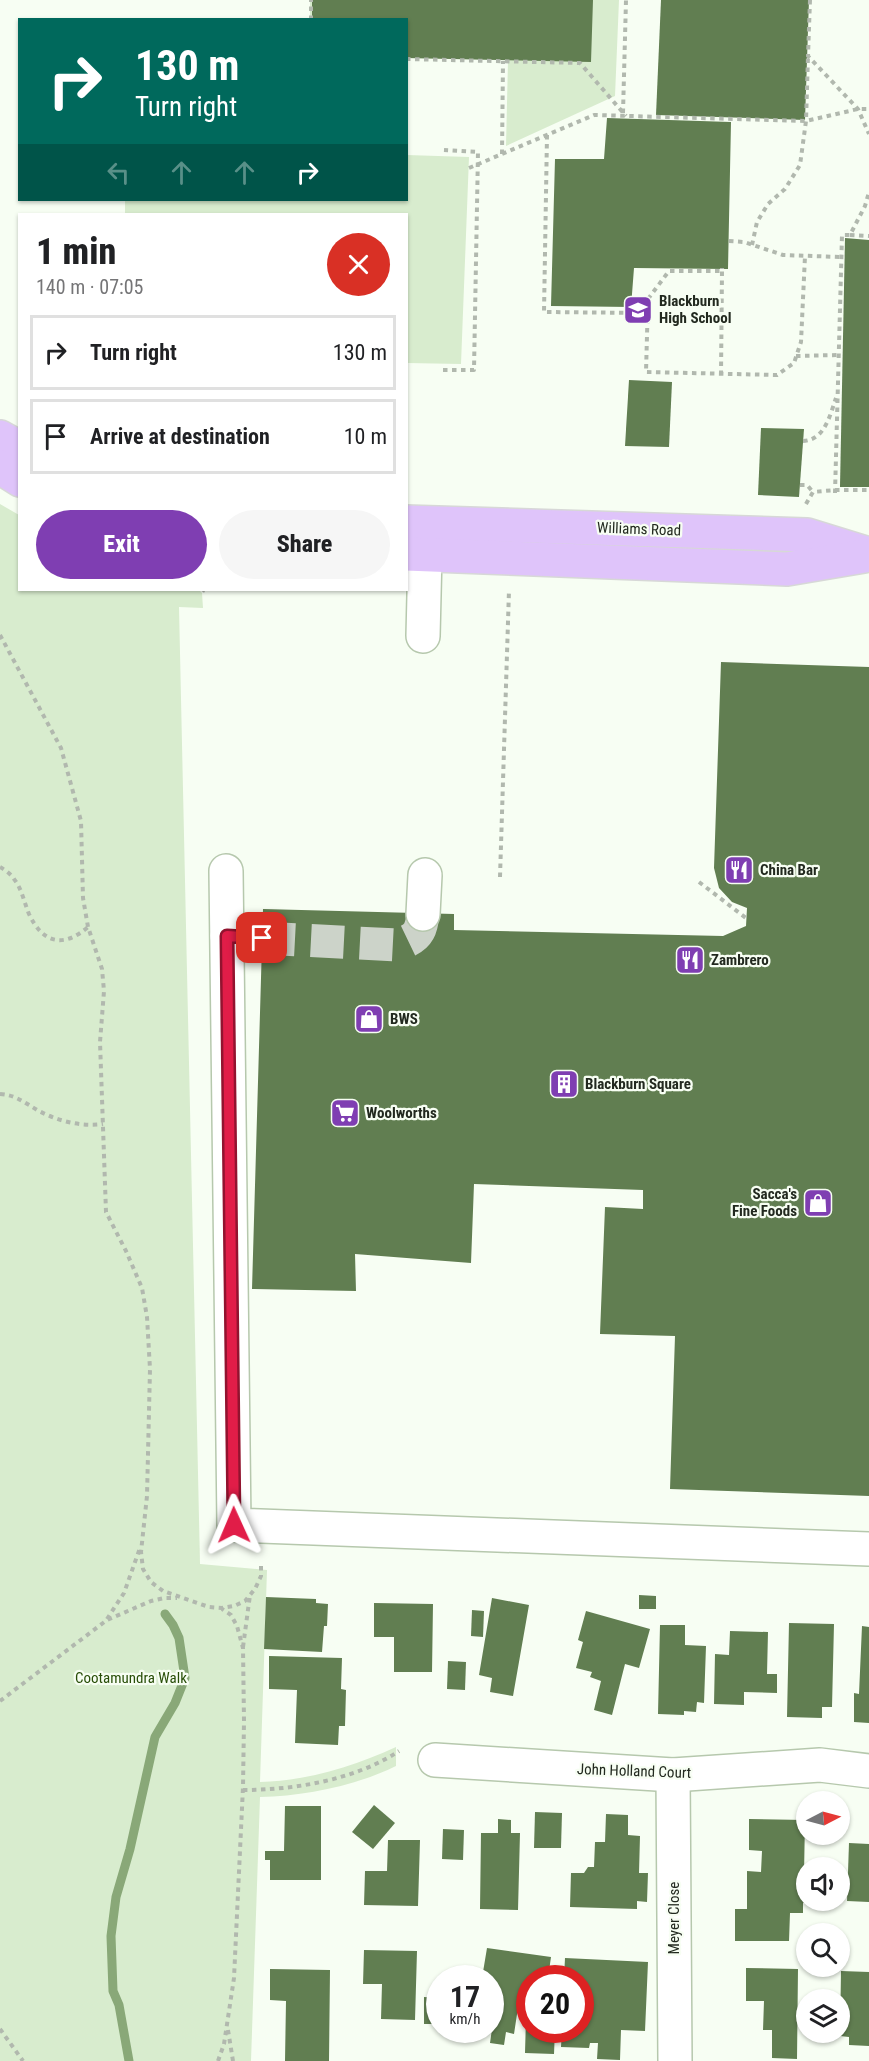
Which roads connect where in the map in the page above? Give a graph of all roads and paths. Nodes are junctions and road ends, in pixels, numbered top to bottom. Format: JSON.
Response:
{"nodes":[{"id":1,"x":311,"y":0,"type":"edge"},
{"id":2,"x":626,"y":0,"type":"edge"},
{"id":3,"x":810,"y":0,"type":"edge"},
{"id":4,"x":310,"y":18,"type":"edge"},
{"id":5,"x":808,"y":56,"type":"junction"},
{"id":6,"x":408,"y":59,"type":"edge"},
{"id":7,"x":503,"y":61,"type":"junction"},
{"id":8,"x":858,"y":109,"type":"junction"},
{"id":9,"x":869,"y":109,"type":"edge"},
{"id":10,"x":806,"y":122,"type":"junction"},
{"id":11,"x":869,"y":134,"type":"edge"},
{"id":12,"x":547,"y":135,"type":"junction"},
{"id":13,"x":444,"y":150,"type":"dead end"},
{"id":14,"x":502,"y":154,"type":"junction"},
{"id":15,"x":477,"y":165,"type":"junction"},
{"id":16,"x":469,"y":168,"type":"dead end"},
{"id":17,"x":869,"y":192,"type":"edge"},
{"id":18,"x":850,"y":235,"type":"junction"},
{"id":19,"x":869,"y":236,"type":"edge"},
{"id":20,"x":729,"y":241,"type":"dead end"},
{"id":21,"x":752,"y":245,"type":"junction"},
{"id":22,"x":805,"y":256,"type":"junction"},
{"id":23,"x":842,"y":257,"type":"junction"},
{"id":24,"x":632,"y":298,"type":"dead end"},
{"id":25,"x":648,"y":299,"type":"junction"},
{"id":26,"x":647,"y":313,"type":"junction"},
{"id":27,"x":838,"y":355,"type":"junction"},
{"id":28,"x":796,"y":356,"type":"junction"},
{"id":29,"x":443,"y":370,"type":"dead end"},
{"id":30,"x":721,"y":375,"type":"dead end"},
{"id":31,"x":838,"y":393,"type":"junction"},
{"id":32,"x":0,"y":436,"type":"edge"},
{"id":33,"x":803,"y":441,"type":"dead end"},
{"id":34,"x":18,"y":447,"type":"edge"},
{"id":35,"x":0,"y":468,"type":"edge"},
{"id":36,"x":18,"y":479,"type":"edge"},
{"id":37,"x":800,"y":485,"type":"dead end"},
{"id":38,"x":869,"y":490,"type":"edge"},
{"id":39,"x":813,"y":492,"type":"junction"},
{"id":40,"x":835,"y":492,"type":"junction"},
{"id":41,"x":802,"y":510,"type":"dead end"},
{"id":42,"x":408,"y":522,"type":"edge"},
{"id":43,"x":466,"y":524,"type":"junction"},
{"id":44,"x":578,"y":527,"type":"junction"},
{"id":45,"x":708,"y":532,"type":"junction"},
{"id":46,"x":416,"y":554,"type":"edge"},
{"id":47,"x":869,"y":554,"type":"edge"},
{"id":48,"x":577,"y":561,"type":"junction"},
{"id":49,"x":707,"y":565,"type":"junction"},
{"id":50,"x":509,"y":585,"type":"dead end"},
{"id":51,"x":0,"y":635,"type":"edge"},
{"id":52,"x":423,"y":636,"type":"dead end"},
{"id":53,"x":0,"y":867,"type":"edge"},
{"id":54,"x":226,"y":871,"type":"dead end"},
{"id":55,"x":425,"y":875,"type":"dead end"},
{"id":56,"x":500,"y":877,"type":"dead end"},
{"id":57,"x":699,"y":882,"type":"dead end"},
{"id":58,"x":423,"y":914,"type":"tunnel mouth"},
{"id":59,"x":746,"y":918,"type":"dead end"},
{"id":60,"x":88,"y":927,"type":"junction"},
{"id":61,"x":227,"y":936,"type":"junction"},
{"id":62,"x":262,"y":938,"type":"tunnel mouth"},
{"id":63,"x":0,"y":1094,"type":"edge"},
{"id":64,"x":103,"y":1124,"type":"junction"},
{"id":65,"x":142,"y":1541,"type":"junction"},
{"id":66,"x":869,"y":1549,"type":"edge"},
{"id":67,"x":261,"y":1564,"type":"dead end"},
{"id":68,"x":250,"y":1594,"type":"junction"},
{"id":69,"x":180,"y":1598,"type":"junction"},
{"id":70,"x":222,"y":1608,"type":"junction"},
{"id":71,"x":107,"y":1620,"type":"junction"},
{"id":72,"x":243,"y":1648,"type":"junction"},
{"id":73,"x":0,"y":1701,"type":"edge"},
{"id":74,"x":399,"y":1751,"type":"dead end"},
{"id":75,"x":435,"y":1760,"type":"dead end"},
{"id":76,"x":869,"y":1771,"type":"edge"},
{"id":77,"x":672,"y":1775,"type":"junction"},
{"id":78,"x":243,"y":1790,"type":"junction"},
{"id":79,"x":228,"y":2018,"type":"junction"},
{"id":80,"x":0,"y":2029,"type":"edge"},
{"id":81,"x":23,"y":2061,"type":"edge"},
{"id":82,"x":218,"y":2061,"type":"edge"},
{"id":83,"x":233,"y":2061,"type":"edge"},
{"id":84,"x":675,"y":2061,"type":"edge"}],
"edges":[{"from":1,"to":4,"type":"path"},
{"from":2,"to":7,"type":"path"},
{"from":3,"to":5,"type":"path"},
{"from":5,"to":8,"type":"path"},
{"from":5,"to":10,"type":"path"},
{"from":6,"to":7,"type":"path"},
{"from":7,"to":14,"type":"path"},
{"from":8,"to":9,"type":"path"},
{"from":8,"to":10,"type":"path"},
{"from":8,"to":11,"type":"path"},
{"from":10,"to":12,"type":"path"},
{"from":10,"to":21,"type":"path"},
{"from":12,"to":14,"type":"path"},
{"from":12,"to":26,"type":"path"},
{"from":13,"to":15,"type":"path"},
{"from":14,"to":15,"type":"path"},
{"from":15,"to":16,"type":"path"},
{"from":15,"to":29,"type":"path"},
{"from":17,"to":18,"type":"path"},
{"from":18,"to":19,"type":"path"},
{"from":18,"to":23,"type":"path"},
{"from":20,"to":21,"type":"path"},
{"from":21,"to":22,"type":"path"},
{"from":22,"to":23,"type":"path"},
{"from":22,"to":28,"type":"path"},
{"from":23,"to":27,"type":"path"},
{"from":24,"to":25,"type":"path"},
{"from":25,"to":26,"type":"path"},
{"from":25,"to":30,"type":"path"},
{"from":26,"to":28,"type":"path"},
{"from":27,"to":28,"type":"path"},
{"from":27,"to":31,"type":"path"},
{"from":31,"to":33,"type":"path"},
{"from":31,"to":40,"type":"path"},
{"from":32,"to":34,"type":"main road"},
{"from":35,"to":36,"type":"main road"},
{"from":37,"to":39,"type":"path"},
{"from":38,"to":40,"type":"path"},
{"from":39,"to":40,"type":"path"},
{"from":39,"to":41,"type":"path"},
{"from":42,"to":43,"type":"main road","name":"Williams Road"},
{"from":43,"to":44,"type":"main road","name":"Williams Road"},
{"from":43,"to":46,"type":"main road"},
{"from":44,"to":45,"type":"main road","name":"Williams Road"},
{"from":44,"to":48,"type":"main road"},
{"from":45,"to":47,"type":"main road","name":"Williams Road"},
{"from":45,"to":49,"type":"main road"},
{"from":46,"to":48,"type":"main road","name":"Williams Road"},
{"from":46,"to":52,"type":"street"},
{"from":47,"to":49,"type":"main road","name":"Williams Road"},
{"from":48,"to":49,"type":"main road","name":"Williams Road"},
{"from":50,"to":56,"type":"path"},
{"from":51,"to":60,"type":"path"},
{"from":53,"to":60,"type":"path"},
{"from":54,"to":61,"type":"street"},
{"from":55,"to":58,"type":"street"},
{"from":57,"to":59,"type":"path"},
{"from":60,"to":64,"type":"path"},
{"from":61,"to":62,"type":"street"},
{"from":61,"to":66,"type":"street"},
{"from":63,"to":64,"type":"path"},
{"from":64,"to":65,"type":"path"},
{"from":65,"to":69,"type":"path"},
{"from":65,"to":71,"type":"path"},
{"from":67,"to":68,"type":"path"},
{"from":68,"to":70,"type":"path"},
{"from":68,"to":72,"type":"path"},
{"from":69,"to":70,"type":"path"},
{"from":69,"to":71,"type":"path"},
{"from":70,"to":72,"type":"path"},
{"from":71,"to":73,"type":"path"},
{"from":72,"to":78,"type":"path"},
{"from":74,"to":78,"type":"path"},
{"from":75,"to":77,"type":"street","name":"John Holland Court"},
{"from":76,"to":77,"type":"street","name":"John Holland Court"},
{"from":77,"to":84,"type":"street","name":"Meyer Close"},
{"from":78,"to":79,"type":"path"},
{"from":79,"to":82,"type":"path"},
{"from":79,"to":83,"type":"path"},
{"from":80,"to":81,"type":"path"}]}
